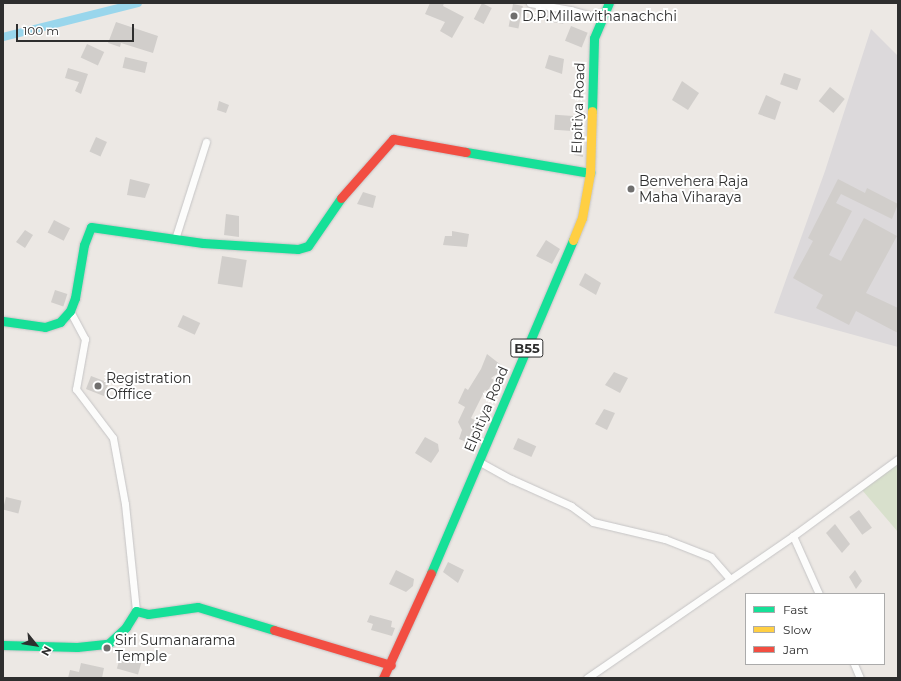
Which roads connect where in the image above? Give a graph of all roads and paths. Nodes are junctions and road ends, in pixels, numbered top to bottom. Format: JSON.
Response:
{"nodes":[{"id":1,"x":530,"y":3,"type":"edge"},
{"id":2,"x":609,"y":3,"type":"edge"},
{"id":3,"x":602,"y":19,"type":"junction"},
{"id":4,"x":206,"y":142,"type":"dead end"},
{"id":5,"x":590,"y":173,"type":"junction"},
{"id":6,"x":175,"y":239,"type":"junction"},
{"id":7,"x":70,"y":311,"type":"junction"},
{"id":8,"x":3,"y":320,"type":"edge"},
{"id":9,"x":898,"y":459,"type":"edge"},
{"id":10,"x":478,"y":461,"type":"junction"},
{"id":11,"x":793,"y":536,"type":"junction"},
{"id":12,"x":730,"y":579,"type":"junction"},
{"id":13,"x":818,"y":593,"type":"edge"},
{"id":14,"x":136,"y":611,"type":"junction"},
{"id":15,"x":3,"y":645,"type":"edge"},
{"id":16,"x":391,"y":665,"type":"junction"},
{"id":17,"x":854,"y":665,"type":"edge"},
{"id":18,"x":383,"y":678,"type":"edge"},
{"id":19,"x":587,"y":678,"type":"edge"},
{"id":20,"x":860,"y":678,"type":"edge"}],
"edges":[{"from":1,"to":3,"type":"street"},
{"from":2,"to":3,"type":"street","name":"Elpitiya Road","number":"B55"},
{"from":3,"to":5,"type":"street","name":"Elpitiya Road","number":"B55"},
{"from":4,"to":6,"type":"street"},
{"from":5,"to":6,"type":"street"},
{"from":5,"to":10,"type":"street","name":"Elpitiya Road","number":"B55"},
{"from":6,"to":7,"type":"street"},
{"from":7,"to":8,"type":"street"},
{"from":7,"to":14,"type":"street"},
{"from":9,"to":11,"type":"street"},
{"from":10,"to":12,"type":"street"},
{"from":10,"to":16,"type":"street","name":"Elpitiya Road","number":"B55"},
{"from":11,"to":12,"type":"street"},
{"from":11,"to":13,"type":"street"},
{"from":12,"to":19,"type":"street"},
{"from":14,"to":15,"type":"street"},
{"from":14,"to":16,"type":"street"},
{"from":16,"to":18,"type":"street","name":"Elpitiya Road","number":"B55"},
{"from":17,"to":20,"type":"street"}]}
